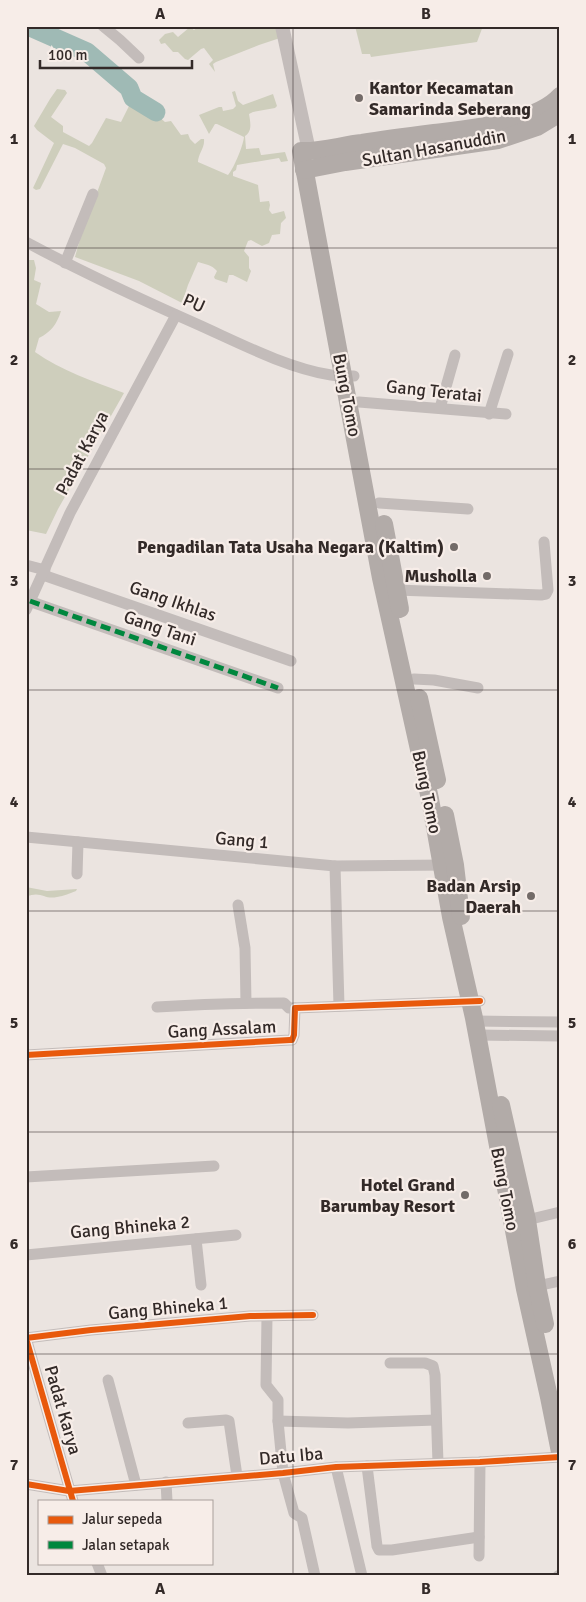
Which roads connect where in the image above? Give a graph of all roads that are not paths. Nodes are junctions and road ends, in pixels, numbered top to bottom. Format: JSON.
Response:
{"nodes":[{"id":1,"x":103,"y":26,"type":"edge"},
{"id":2,"x":282,"y":26,"type":"edge"},
{"id":3,"x":139,"y":58,"type":"dead end"},
{"id":4,"x":560,"y":96,"type":"edge"},
{"id":5,"x":560,"y":113,"type":"edge"},
{"id":6,"x":449,"y":140,"type":"junction"},
{"id":7,"x":343,"y":145,"type":"junction"},
{"id":8,"x":305,"y":151,"type":"junction"},
{"id":9,"x":345,"y":162,"type":"junction"},
{"id":10,"x":308,"y":170,"type":"junction"},
{"id":11,"x":93,"y":194,"type":"dead end"},
{"id":12,"x":26,"y":242,"type":"edge"},
{"id":13,"x":65,"y":263,"type":"junction"},
{"id":14,"x":176,"y":315,"type":"junction"},
{"id":15,"x":508,"y":354,"type":"dead end"},
{"id":16,"x":455,"y":355,"type":"dead end"},
{"id":17,"x":349,"y":376,"type":"junction"},
{"id":18,"x":359,"y":402,"type":"junction"},
{"id":19,"x":440,"y":408,"type":"junction"},
{"id":20,"x":489,"y":414,"type":"junction"},
{"id":21,"x":506,"y":414,"type":"dead end"},
{"id":22,"x":379,"y":503,"type":"junction"},
{"id":23,"x":468,"y":509,"type":"dead end"},
{"id":24,"x":544,"y":542,"type":"dead end"},
{"id":25,"x":26,"y":565,"type":"edge"},
{"id":26,"x":44,"y":572,"type":"junction"},
{"id":27,"x":396,"y":590,"type":"junction"},
{"id":28,"x":28,"y":604,"type":"edge"},
{"id":29,"x":398,"y":629,"type":"junction"},
{"id":30,"x":291,"y":661,"type":"dead end"},
{"id":31,"x":414,"y":679,"type":"junction"},
{"id":32,"x":278,"y":688,"type":"dead end"},
{"id":33,"x":478,"y":688,"type":"dead end"},
{"id":34,"x":26,"y":837,"type":"edge"},
{"id":35,"x":78,"y":842,"type":"junction"},
{"id":36,"x":448,"y":865,"type":"junction"},
{"id":37,"x":335,"y":866,"type":"junction"},
{"id":38,"x":77,"y":874,"type":"dead end"},
{"id":39,"x":238,"y":905,"type":"dead end"},
{"id":40,"x":475,"y":1002,"type":"junction"},
{"id":41,"x":246,"y":1003,"type":"junction"},
{"id":42,"x":339,"y":1006,"type":"junction"},
{"id":43,"x":157,"y":1007,"type":"dead end"},
{"id":44,"x":295,"y":1008,"type":"junction"},
{"id":45,"x":560,"y":1022,"type":"edge"},
{"id":46,"x":481,"y":1028,"type":"junction"},
{"id":47,"x":560,"y":1036,"type":"edge"},
{"id":48,"x":26,"y":1055,"type":"edge"},
{"id":49,"x":214,"y":1166,"type":"dead end"},
{"id":50,"x":26,"y":1177,"type":"edge"},
{"id":51,"x":560,"y":1212,"type":"edge"},
{"id":52,"x":524,"y":1231,"type":"junction"},
{"id":53,"x":236,"y":1235,"type":"dead end"},
{"id":54,"x":196,"y":1239,"type":"junction"},
{"id":55,"x":26,"y":1255,"type":"edge"},
{"id":56,"x":560,"y":1281,"type":"edge"},
{"id":57,"x":201,"y":1285,"type":"dead end"},
{"id":58,"x":537,"y":1286,"type":"junction"},
{"id":59,"x":313,"y":1315,"type":"dead end"},
{"id":60,"x":267,"y":1316,"type":"junction"},
{"id":61,"x":26,"y":1338,"type":"edge"},
{"id":62,"x":390,"y":1363,"type":"dead end"},
{"id":63,"x":108,"y":1380,"type":"dead end"},
{"id":64,"x":556,"y":1394,"type":"edge"},
{"id":65,"x":436,"y":1420,"type":"junction"},
{"id":66,"x":278,"y":1421,"type":"junction"},
{"id":67,"x":188,"y":1423,"type":"dead end"},
{"id":68,"x":560,"y":1452,"type":"edge"},
{"id":69,"x":560,"y":1457,"type":"edge"},
{"id":70,"x":480,"y":1462,"type":"junction"},
{"id":71,"x":438,"y":1463,"type":"junction"},
{"id":72,"x":367,"y":1466,"type":"junction"},
{"id":73,"x":336,"y":1467,"type":"junction"},
{"id":74,"x":283,"y":1473,"type":"junction"},
{"id":75,"x":237,"y":1476,"type":"junction"},
{"id":76,"x":166,"y":1482,"type":"junction"},
{"id":77,"x":26,"y":1484,"type":"edge"},
{"id":78,"x":136,"y":1485,"type":"junction"},
{"id":79,"x":71,"y":1496,"type":"edge"},
{"id":80,"x":167,"y":1500,"type":"edge"},
{"id":81,"x":479,"y":1537,"type":"junction"},
{"id":82,"x":479,"y":1556,"type":"dead end"},
{"id":83,"x":97,"y":1564,"type":"edge"},
{"id":84,"x":102,"y":1576,"type":"edge"},
{"id":85,"x":315,"y":1576,"type":"edge"},
{"id":86,"x":362,"y":1576,"type":"edge"}],
"edges":[{"from":1,"to":3,"type":"street"},
{"from":2,"to":8,"type":"street","name":"Bung Tomo"},
{"from":4,"to":6,"type":"main road","name":"Sultan Hasanuddin"},
{"from":5,"to":6,"type":"main road","name":"Sultan Hasanuddin"},
{"from":6,"to":7,"type":"main road","name":"Sultan Hasanuddin"},
{"from":6,"to":9,"type":"main road","name":"Sultan Hasanuddin"},
{"from":7,"to":8,"type":"main road","name":"Sultan Hasanuddin"},
{"from":7,"to":9,"type":"main road"},
{"from":8,"to":10,"type":"main road","name":"Bung Tomo"},
{"from":9,"to":10,"type":"main road","name":"Sultan Hasanuddin"},
{"from":10,"to":17,"type":"main road","name":"Bung Tomo"},
{"from":11,"to":13,"type":"street"},
{"from":12,"to":13,"type":"street","name":"PU"},
{"from":13,"to":14,"type":"street","name":"PU"},
{"from":14,"to":17,"type":"street","name":"PU"},
{"from":14,"to":26,"type":"street","name":"Padat Karya"},
{"from":15,"to":20,"type":"street"},
{"from":16,"to":19,"type":"street"},
{"from":17,"to":18,"type":"main road","name":"Bung Tomo"},
{"from":17,"to":29,"type":"main road","name":"Bung Tomo"},
{"from":18,"to":19,"type":"street","name":"Gang Teratai"},
{"from":18,"to":22,"type":"main road","name":"Bung Tomo"},
{"from":19,"to":20,"type":"street","name":"Gang Teratai"},
{"from":20,"to":21,"type":"street","name":"Gang Teratai"},
{"from":22,"to":23,"type":"street"},
{"from":22,"to":27,"type":"main road","name":"Bung Tomo"},
{"from":24,"to":27,"type":"street"},
{"from":25,"to":26,"type":"street","name":"Gang Ikhlas"},
{"from":26,"to":28,"type":"street","name":"Padat Karya"},
{"from":26,"to":30,"type":"street","name":"Gang Ikhlas"},
{"from":27,"to":29,"type":"main road","name":"Bung Tomo"},
{"from":28,"to":32,"type":"street","name":"Gang Tani"},
{"from":29,"to":31,"type":"main road","name":"Bung Tomo"},
{"from":29,"to":36,"type":"main road","name":"Bung Tomo"},
{"from":31,"to":33,"type":"street"},
{"from":31,"to":36,"type":"main road","name":"Bung Tomo"},
{"from":34,"to":35,"type":"street","name":"Gang 1"},
{"from":35,"to":37,"type":"street","name":"Gang 1"},
{"from":35,"to":38,"type":"street"},
{"from":36,"to":37,"type":"street","name":"Gang 1"},
{"from":36,"to":40,"type":"main road","name":"Bung Tomo"},
{"from":37,"to":42,"type":"street"},
{"from":39,"to":41,"type":"street"},
{"from":40,"to":42,"type":"street","name":"Gang Assalam"},
{"from":40,"to":46,"type":"main road","name":"Bung Tomo"},
{"from":41,"to":43,"type":"street"},
{"from":41,"to":44,"type":"street"},
{"from":42,"to":44,"type":"street","name":"Gang Assalam"},
{"from":44,"to":48,"type":"street","name":"Gang Assalam"},
{"from":45,"to":46,"type":"street"},
{"from":46,"to":47,"type":"street"},
{"from":46,"to":52,"type":"main road","name":"Bung Tomo"},
{"from":49,"to":50,"type":"street"},
{"from":51,"to":52,"type":"street"},
{"from":52,"to":58,"type":"main road","name":"Bung Tomo"},
{"from":52,"to":64,"type":"main road","name":"Bung Tomo"},
{"from":53,"to":54,"type":"street","name":"Gang Bhineka 2"},
{"from":54,"to":55,"type":"street","name":"Gang Bhineka 2"},
{"from":54,"to":57,"type":"street"},
{"from":56,"to":58,"type":"street"},
{"from":58,"to":64,"type":"main road","name":"Bung Tomo"},
{"from":59,"to":60,"type":"street","name":"Gang Bhineka 1"},
{"from":60,"to":61,"type":"street","name":"Gang Bhineka 1"},
{"from":60,"to":66,"type":"street"},
{"from":61,"to":79,"type":"street","name":"Padat Karya"},
{"from":62,"to":65,"type":"street"},
{"from":63,"to":78,"type":"street"},
{"from":64,"to":68,"type":"main road","name":"Bung Tomo"},
{"from":65,"to":66,"type":"street"},
{"from":65,"to":71,"type":"street"},
{"from":66,"to":74,"type":"street"},
{"from":67,"to":75,"type":"street"},
{"from":69,"to":70,"type":"street","name":"Datu Iba"},
{"from":70,"to":71,"type":"street","name":"Datu Iba"},
{"from":70,"to":81,"type":"street"},
{"from":71,"to":72,"type":"street","name":"Datu Iba"},
{"from":72,"to":73,"type":"street","name":"Datu Iba"},
{"from":72,"to":81,"type":"street"},
{"from":73,"to":74,"type":"street","name":"Datu Iba"},
{"from":73,"to":86,"type":"street"},
{"from":74,"to":75,"type":"street","name":"Datu Iba"},
{"from":74,"to":85,"type":"street"},
{"from":75,"to":76,"type":"street","name":"Datu Iba"},
{"from":76,"to":78,"type":"street","name":"Datu Iba"},
{"from":76,"to":80,"type":"street"},
{"from":77,"to":79,"type":"street","name":"Datu Iba"},
{"from":78,"to":79,"type":"street","name":"Datu Iba"},
{"from":81,"to":82,"type":"street"},
{"from":83,"to":84,"type":"street"}]}
